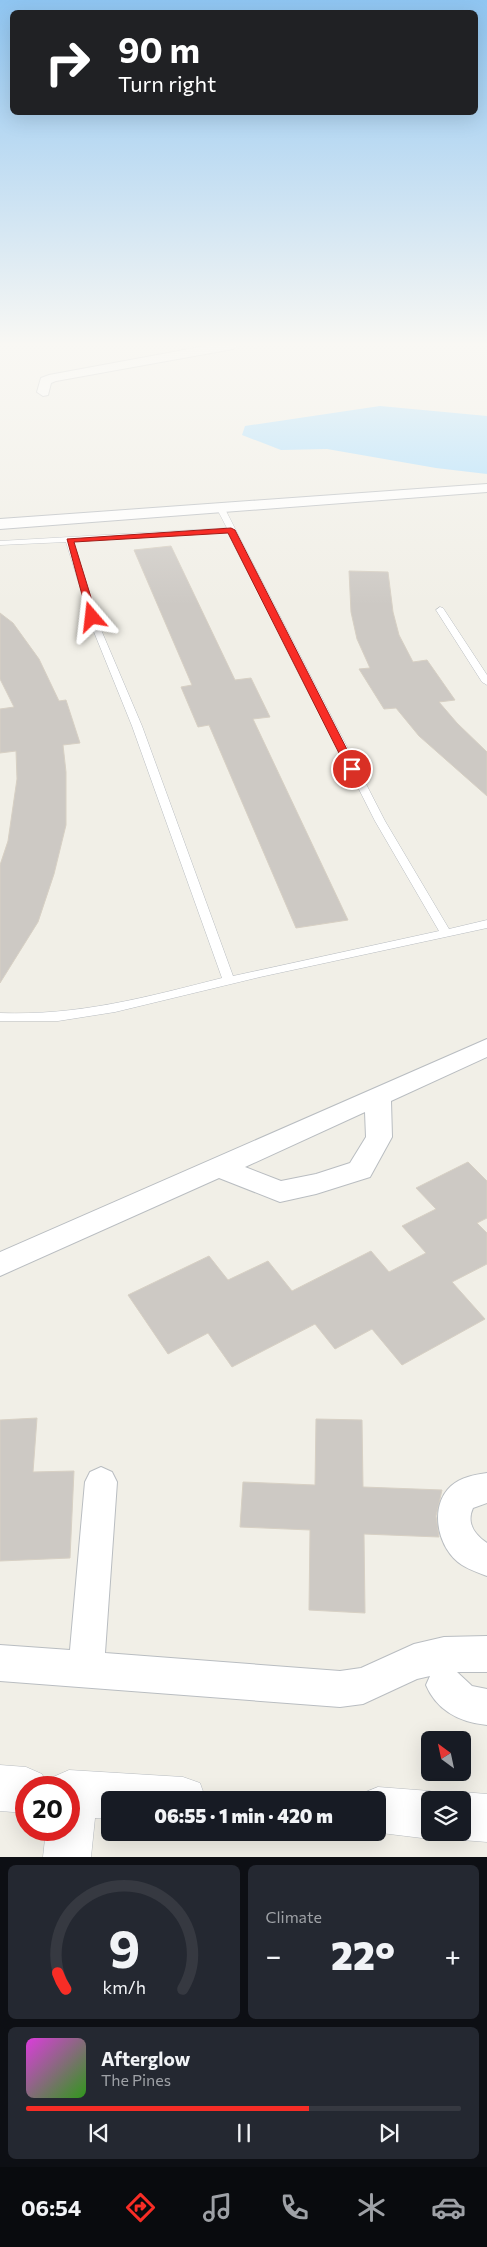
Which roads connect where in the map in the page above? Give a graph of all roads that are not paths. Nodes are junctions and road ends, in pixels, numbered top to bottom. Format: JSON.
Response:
{"nodes":[{"id":1,"x":487,"y":488,"type":"edge"},
{"id":2,"x":221,"y":508,"type":"junction"},
{"id":3,"x":0,"y":524,"type":"edge"},
{"id":4,"x":231,"y":530,"type":"junction"},
{"id":5,"x":70,"y":540,"type":"junction"},
{"id":6,"x":0,"y":543,"type":"edge"},
{"id":7,"x":440,"y":610,"type":"dead end"},
{"id":8,"x":484,"y":671,"type":"edge"},
{"id":9,"x":487,"y":682,"type":"edge"},
{"id":10,"x":487,"y":924,"type":"edge"},
{"id":11,"x":446,"y":933,"type":"junction"},
{"id":12,"x":229,"y":981,"type":"junction"},
{"id":13,"x":0,"y":1017,"type":"edge"},
{"id":14,"x":486,"y":1048,"type":"edge"},
{"id":15,"x":378,"y":1096,"type":"junction"},
{"id":16,"x":218,"y":1167,"type":"junction"},
{"id":17,"x":0,"y":1265,"type":"edge"},
{"id":18,"x":101,"y":1482,"type":"dead end"},
{"id":19,"x":487,"y":1488,"type":"edge"},
{"id":20,"x":487,"y":1560,"type":"edge"},
{"id":21,"x":487,"y":1654,"type":"edge"},
{"id":22,"x":0,"y":1663,"type":"edge"},
{"id":23,"x":86,"y":1669,"type":"junction"},
{"id":24,"x":444,"y":1685,"type":"dead end"},
{"id":25,"x":487,"y":1706,"type":"edge"},
{"id":26,"x":0,"y":1788,"type":"edge"},
{"id":27,"x":15,"y":1789,"type":"edge"},
{"id":28,"x":80,"y":1794,"type":"edge"},
{"id":29,"x":101,"y":1795,"type":"edge"},
{"id":30,"x":386,"y":1812,"type":"edge"},
{"id":31,"x":421,"y":1814,"type":"edge"},
{"id":32,"x":471,"y":1817,"type":"edge"},
{"id":33,"x":487,"y":1818,"type":"edge"},
{"id":34,"x":68,"y":1841,"type":"edge"},
{"id":35,"x":67,"y":1857,"type":"edge"}],
"edges":[{"from":1,"to":2,"type":"street"},
{"from":2,"to":3,"type":"street"},
{"from":2,"to":4,"type":"lane"},
{"from":4,"to":5,"type":"lane"},
{"from":4,"to":11,"type":"lane"},
{"from":5,"to":6,"type":"lane"},
{"from":5,"to":12,"type":"lane"},
{"from":7,"to":8,"type":"lane"},
{"from":8,"to":9,"type":"lane"},
{"from":10,"to":11,"type":"lane"},
{"from":11,"to":12,"type":"lane"},
{"from":12,"to":13,"type":"lane"},
{"from":14,"to":15,"type":"street"},
{"from":15,"to":16,"type":"street"},
{"from":15,"to":16,"type":"street"},
{"from":16,"to":17,"type":"street"},
{"from":18,"to":23,"type":"street"},
{"from":19,"to":20,"type":"street"},
{"from":21,"to":23,"type":"street"},
{"from":22,"to":23,"type":"street"},
{"from":24,"to":25,"type":"street"},
{"from":26,"to":27,"type":"street"},
{"from":28,"to":29,"type":"street"},
{"from":30,"to":31,"type":"street"},
{"from":32,"to":33,"type":"street"},
{"from":34,"to":35,"type":"street"}]}
